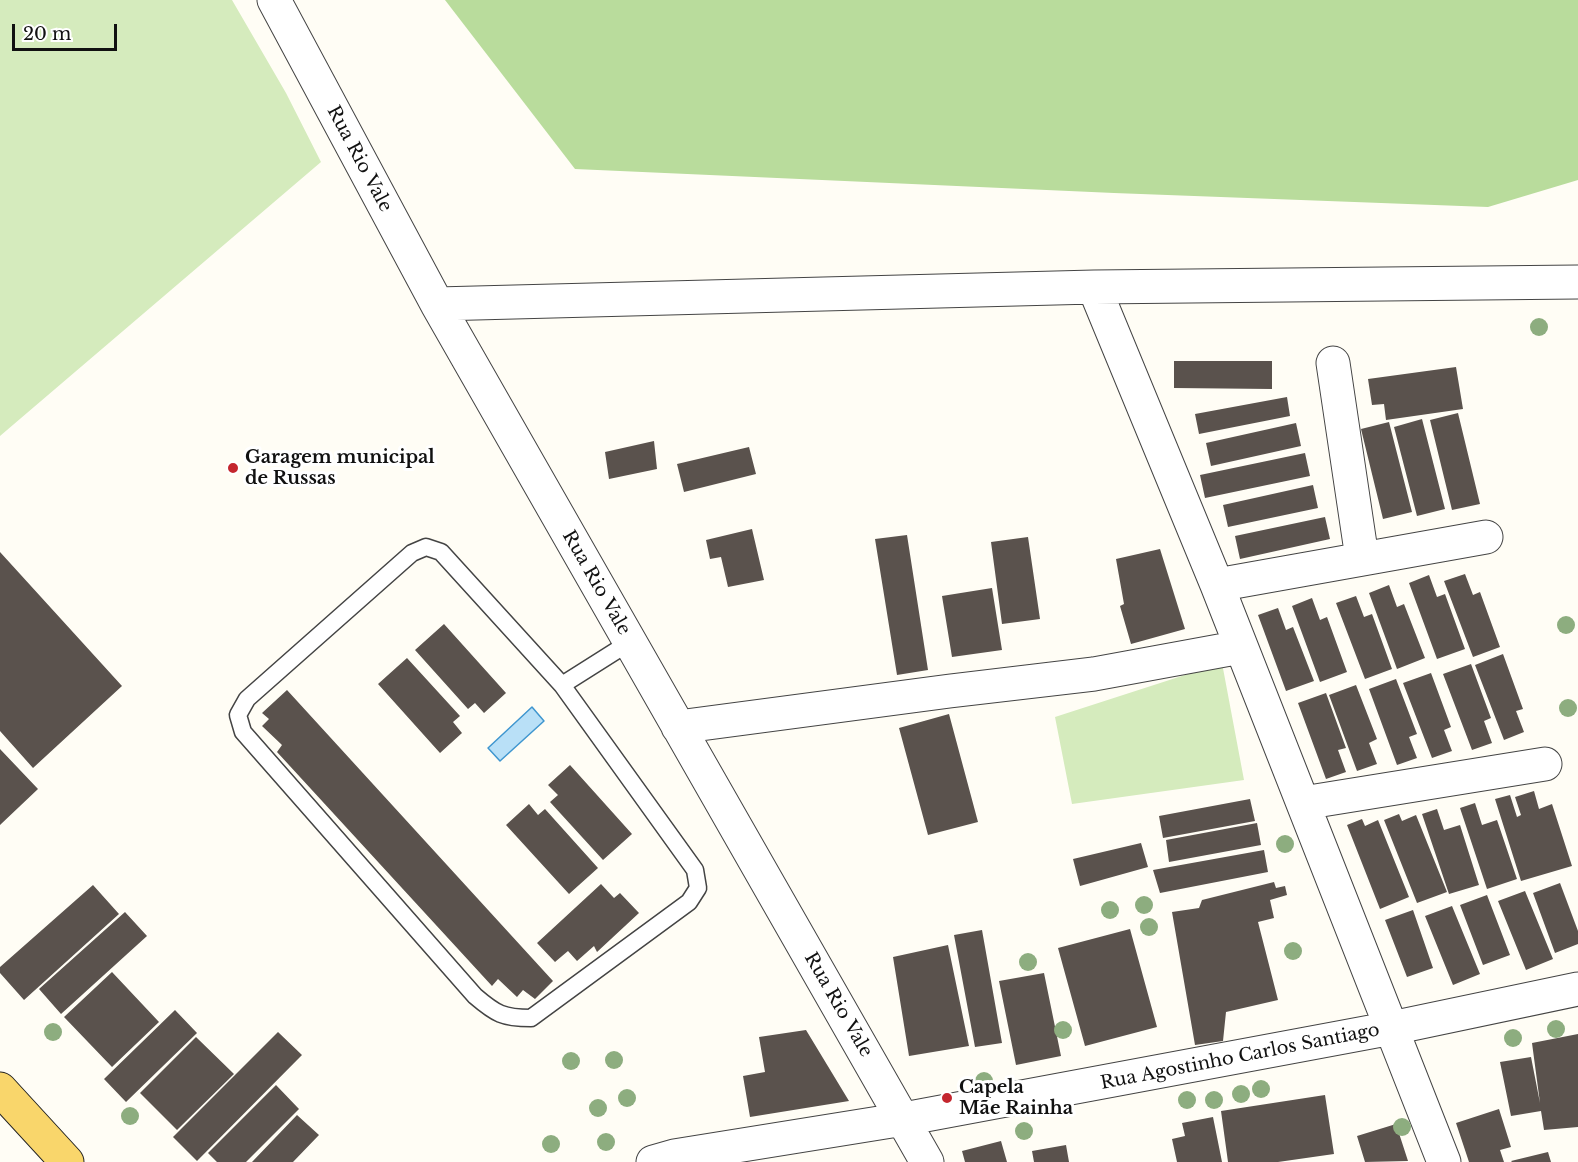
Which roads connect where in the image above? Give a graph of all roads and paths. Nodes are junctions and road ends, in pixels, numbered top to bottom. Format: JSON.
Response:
{"nodes":[{"id":1,"x":274,"y":0,"type":"edge"},
{"id":2,"x":1578,"y":282,"type":"edge"},
{"id":3,"x":1094,"y":287,"type":"junction"},
{"id":4,"x":437,"y":304,"type":"junction"},
{"id":5,"x":1333,"y":363,"type":"dead end"},
{"id":6,"x":1486,"y":537,"type":"dead end"},
{"id":7,"x":1362,"y":558,"type":"junction"},
{"id":8,"x":1217,"y":585,"type":"junction"},
{"id":9,"x":630,"y":642,"type":"junction"},
{"id":10,"x":1241,"y":647,"type":"junction"},
{"id":11,"x":562,"y":684,"type":"junction"},
{"id":12,"x":678,"y":727,"type":"junction"},
{"id":13,"x":1545,"y":764,"type":"dead end"},
{"id":14,"x":1303,"y":802,"type":"junction"},
{"id":15,"x":1578,"y":989,"type":"edge"},
{"id":16,"x":1392,"y":1028,"type":"junction"},
{"id":17,"x":0,"y":1089,"type":"edge"},
{"id":18,"x":904,"y":1119,"type":"junction"},
{"id":19,"x":67,"y":1162,"type":"edge"},
{"id":20,"x":652,"y":1162,"type":"edge"},
{"id":21,"x":927,"y":1162,"type":"edge"},
{"id":22,"x":1444,"y":1162,"type":"edge"}],
"edges":[{"from":1,"to":4,"type":"street","name":"Rua Rio Vale"},
{"from":2,"to":3,"type":"street"},
{"from":3,"to":4,"type":"street"},
{"from":3,"to":8,"type":"street"},
{"from":4,"to":9,"type":"street","name":"Rua Rio Vale"},
{"from":5,"to":7,"type":"street"},
{"from":6,"to":7,"type":"street"},
{"from":7,"to":8,"type":"street"},
{"from":8,"to":10,"type":"street"},
{"from":9,"to":11,"type":"lane"},
{"from":9,"to":12,"type":"street","name":"Rua Rio Vale"},
{"from":10,"to":12,"type":"street"},
{"from":10,"to":14,"type":"street"},
{"from":11,"to":11,"type":"lane"},
{"from":12,"to":18,"type":"street","name":"Rua Rio Vale"},
{"from":13,"to":14,"type":"street"},
{"from":14,"to":16,"type":"street"},
{"from":15,"to":16,"type":"street","name":"Rua Agostinho Carlos Santiago"},
{"from":16,"to":18,"type":"street","name":"Rua Agostinho Carlos Santiago"},
{"from":16,"to":22,"type":"street"},
{"from":17,"to":19,"type":"main road"},
{"from":18,"to":20,"type":"street","name":"Rua Agostinho Carlos Santiago"},
{"from":18,"to":21,"type":"street","name":"Rua Rio Vale"}]}
